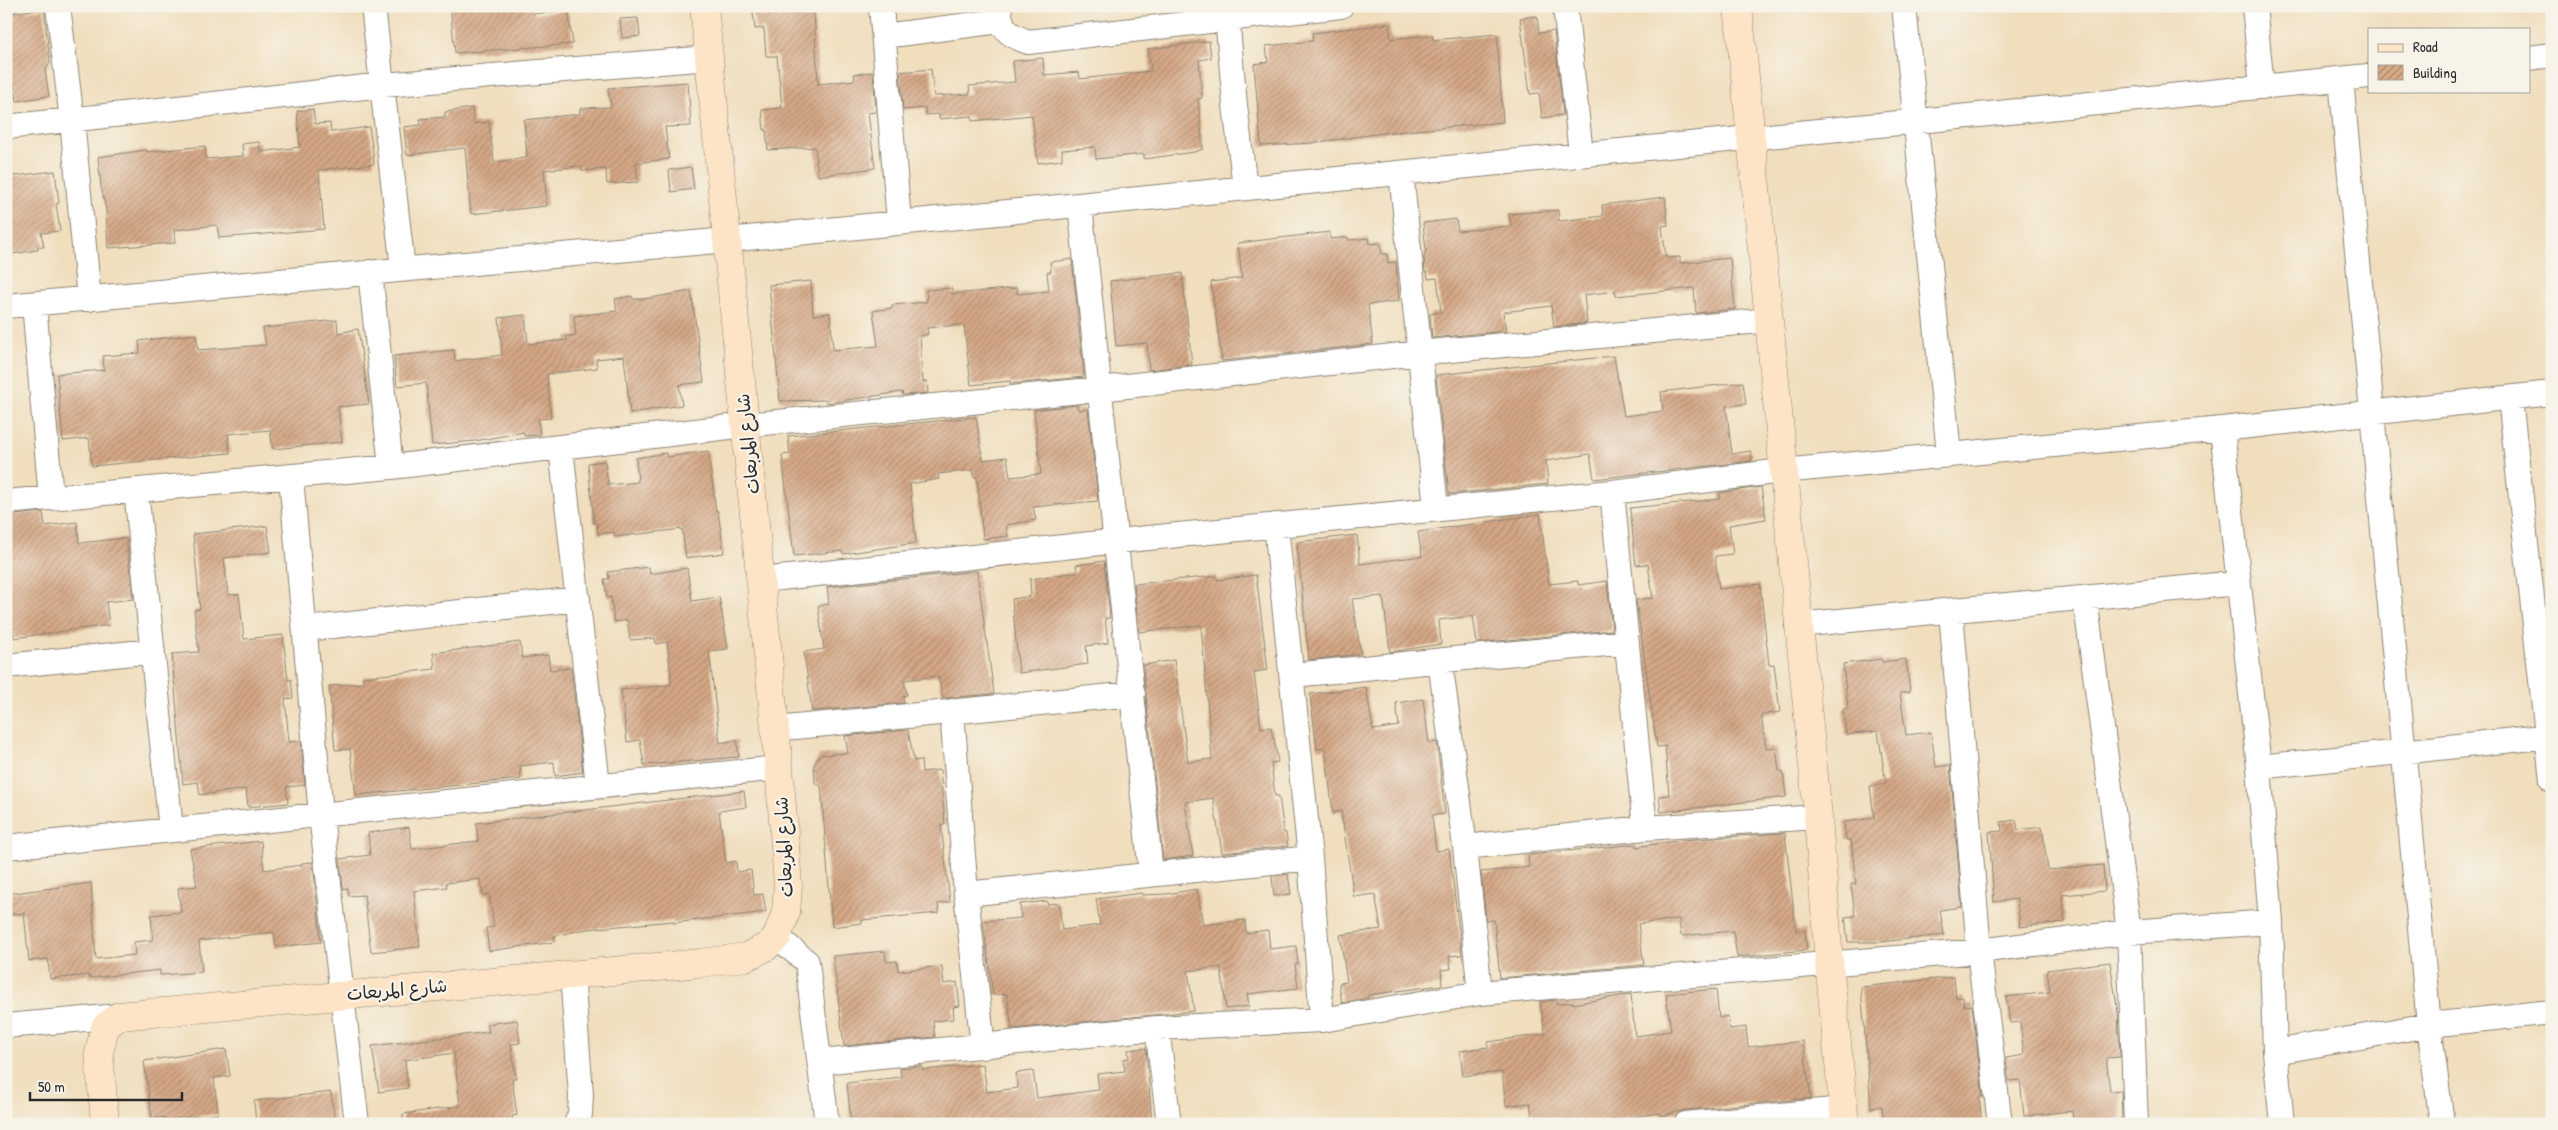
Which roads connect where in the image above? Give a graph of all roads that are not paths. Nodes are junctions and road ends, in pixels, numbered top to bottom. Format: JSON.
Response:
{"nodes":[{"id":1,"x":58,"y":6,"type":"edge"},
{"id":2,"x":373,"y":6,"type":"edge"},
{"id":3,"x":704,"y":6,"type":"edge"},
{"id":4,"x":881,"y":6,"type":"edge"},
{"id":5,"x":1341,"y":6,"type":"edge"},
{"id":6,"x":1565,"y":6,"type":"edge"},
{"id":7,"x":1738,"y":6,"type":"edge"},
{"id":8,"x":1904,"y":6,"type":"edge"},
{"id":9,"x":2254,"y":6,"type":"edge"},
{"id":10,"x":1227,"y":12,"type":"edge"},
{"id":11,"x":999,"y":14,"type":"edge"},
{"id":12,"x":884,"y":36,"type":"junction"},
{"id":13,"x":2552,"y":55,"type":"edge"},
{"id":14,"x":709,"y":58,"type":"junction"},
{"id":15,"x":2530,"y":58,"type":"edge"},
{"id":16,"x":2368,"y":76,"type":"edge"},
{"id":17,"x":2341,"y":79,"type":"junction"},
{"id":18,"x":383,"y":85,"type":"junction"},
{"id":19,"x":2262,"y":87,"type":"junction"},
{"id":20,"x":72,"y":120,"type":"junction"},
{"id":21,"x":1917,"y":120,"type":"junction"},
{"id":22,"x":6,"y":127,"type":"edge"},
{"id":23,"x":1751,"y":137,"type":"junction"},
{"id":24,"x":1581,"y":154,"type":"junction"},
{"id":25,"x":1401,"y":173,"type":"junction"},
{"id":26,"x":1245,"y":188,"type":"junction"},
{"id":27,"x":1080,"y":205,"type":"junction"},
{"id":28,"x":899,"y":222,"type":"junction"},
{"id":29,"x":727,"y":240,"type":"junction"},
{"id":30,"x":403,"y":269,"type":"junction"},
{"id":31,"x":370,"y":272,"type":"junction"},
{"id":32,"x":89,"y":299,"type":"junction"},
{"id":33,"x":34,"y":304,"type":"junction"},
{"id":34,"x":6,"y":306,"type":"edge"},
{"id":35,"x":1770,"y":320,"type":"junction"},
{"id":36,"x":1419,"y":353,"type":"junction"},
{"id":37,"x":1100,"y":390,"type":"junction"},
{"id":38,"x":2552,"y":393,"type":"edge"},
{"id":39,"x":2510,"y":398,"type":"junction"},
{"id":40,"x":2371,"y":412,"type":"junction"},
{"id":41,"x":746,"y":425,"type":"junction"},
{"id":42,"x":2222,"y":428,"type":"junction"},
{"id":43,"x":561,"y":448,"type":"junction"},
{"id":44,"x":1949,"y":454,"type":"junction"},
{"id":45,"x":391,"y":467,"type":"junction"},
{"id":46,"x":1782,"y":471,"type":"junction"},
{"id":47,"x":291,"y":477,"type":"junction"},
{"id":48,"x":136,"y":490,"type":"junction"},
{"id":49,"x":1612,"y":492,"type":"junction"},
{"id":50,"x":51,"y":498,"type":"junction"},
{"id":51,"x":6,"y":502,"type":"edge"},
{"id":52,"x":1436,"y":508,"type":"junction"},
{"id":53,"x":1276,"y":525,"type":"junction"},
{"id":54,"x":1118,"y":541,"type":"junction"},
{"id":55,"x":762,"y":580,"type":"junction"},
{"id":56,"x":2238,"y":583,"type":"junction"},
{"id":57,"x":2085,"y":598,"type":"junction"},
{"id":58,"x":578,"y":599,"type":"junction"},
{"id":59,"x":1951,"y":611,"type":"junction"},
{"id":60,"x":1797,"y":625,"type":"junction"},
{"id":61,"x":305,"y":630,"type":"junction"},
{"id":62,"x":1627,"y":642,"type":"junction"},
{"id":63,"x":152,"y":651,"type":"junction"},
{"id":64,"x":1440,"y":661,"type":"junction"},
{"id":65,"x":6,"y":666,"type":"edge"},
{"id":66,"x":1293,"y":675,"type":"junction"},
{"id":67,"x":1133,"y":694,"type":"junction"},
{"id":68,"x":952,"y":711,"type":"junction"},
{"id":69,"x":774,"y":729,"type":"junction"},
{"id":70,"x":2550,"y":736,"type":"edge"},
{"id":71,"x":2403,"y":752,"type":"junction"},
{"id":72,"x":2259,"y":767,"type":"junction"},
{"id":73,"x":779,"y":768,"type":"junction"},
{"id":74,"x":2552,"y":780,"type":"edge"},
{"id":75,"x":598,"y":786,"type":"junction"},
{"id":76,"x":321,"y":815,"type":"junction"},
{"id":77,"x":1818,"y":817,"type":"junction"},
{"id":78,"x":1645,"y":828,"type":"junction"},
{"id":79,"x":171,"y":830,"type":"junction"},
{"id":80,"x":6,"y":847,"type":"edge"},
{"id":81,"x":1465,"y":847,"type":"junction"},
{"id":82,"x":1310,"y":858,"type":"junction"},
{"id":83,"x":1151,"y":873,"type":"junction"},
{"id":84,"x":966,"y":894,"type":"junction"},
{"id":85,"x":2271,"y":922,"type":"junction"},
{"id":86,"x":2129,"y":932,"type":"junction"},
{"id":87,"x":777,"y":937,"type":"junction"},
{"id":88,"x":1979,"y":951,"type":"junction"},
{"id":89,"x":1829,"y":962,"type":"junction"},
{"id":90,"x":572,"y":974,"type":"junction"},
{"id":91,"x":1480,"y":993,"type":"junction"},
{"id":92,"x":342,"y":995,"type":"junction"},
{"id":93,"x":2552,"y":1012,"type":"edge"},
{"id":94,"x":119,"y":1016,"type":"junction"},
{"id":95,"x":1322,"y":1020,"type":"junction"},
{"id":96,"x":2429,"y":1025,"type":"junction"},
{"id":97,"x":6,"y":1026,"type":"edge"},
{"id":98,"x":1157,"y":1028,"type":"junction"},
{"id":99,"x":983,"y":1046,"type":"junction"},
{"id":100,"x":2275,"y":1052,"type":"junction"},
{"id":101,"x":821,"y":1062,"type":"junction"},
{"id":102,"x":1844,"y":1116,"type":"edge"},
{"id":103,"x":105,"y":1124,"type":"edge"},
{"id":104,"x":357,"y":1124,"type":"edge"},
{"id":105,"x":576,"y":1124,"type":"edge"},
{"id":106,"x":827,"y":1124,"type":"edge"},
{"id":107,"x":1169,"y":1124,"type":"edge"},
{"id":108,"x":1686,"y":1124,"type":"edge"},
{"id":109,"x":2000,"y":1124,"type":"edge"},
{"id":110,"x":2136,"y":1124,"type":"edge"},
{"id":111,"x":2282,"y":1124,"type":"edge"},
{"id":112,"x":2442,"y":1124,"type":"edge"}],
"edges":[{"from":1,"to":20,"type":"street"},
{"from":2,"to":18,"type":"street"},
{"from":3,"to":14,"type":"street","name":"شارع المربعات"},
{"from":4,"to":12,"type":"street"},
{"from":5,"to":10,"type":"street"},
{"from":6,"to":24,"type":"street"},
{"from":7,"to":23,"type":"street"},
{"from":8,"to":21,"type":"street"},
{"from":9,"to":19,"type":"street"},
{"from":10,"to":11,"type":"street"},
{"from":10,"to":26,"type":"street"},
{"from":11,"to":12,"type":"street"},
{"from":12,"to":28,"type":"street"},
{"from":13,"to":15,"type":"street"},
{"from":14,"to":18,"type":"street"},
{"from":14,"to":29,"type":"street","name":"شارع المربعات"},
{"from":16,"to":17,"type":"street"},
{"from":17,"to":19,"type":"street"},
{"from":17,"to":40,"type":"street"},
{"from":18,"to":20,"type":"street"},
{"from":18,"to":30,"type":"street"},
{"from":19,"to":21,"type":"street"},
{"from":20,"to":22,"type":"street"},
{"from":20,"to":32,"type":"street"},
{"from":21,"to":23,"type":"street"},
{"from":21,"to":44,"type":"street"},
{"from":23,"to":24,"type":"street"},
{"from":23,"to":35,"type":"street"},
{"from":24,"to":25,"type":"street"},
{"from":25,"to":26,"type":"street"},
{"from":25,"to":36,"type":"street"},
{"from":26,"to":27,"type":"street"},
{"from":27,"to":28,"type":"street"},
{"from":27,"to":37,"type":"street"},
{"from":28,"to":29,"type":"street"},
{"from":29,"to":30,"type":"street"},
{"from":29,"to":41,"type":"street","name":"شارع المربعات"},
{"from":30,"to":31,"type":"street"},
{"from":31,"to":32,"type":"street"},
{"from":31,"to":45,"type":"street"},
{"from":32,"to":33,"type":"street"},
{"from":33,"to":34,"type":"street"},
{"from":33,"to":50,"type":"street"},
{"from":35,"to":36,"type":"street"},
{"from":35,"to":46,"type":"street"},
{"from":36,"to":37,"type":"street"},
{"from":36,"to":52,"type":"street"},
{"from":37,"to":41,"type":"street"},
{"from":37,"to":54,"type":"street"},
{"from":38,"to":39,"type":"street"},
{"from":39,"to":40,"type":"street"},
{"from":39,"to":70,"type":"street"},
{"from":40,"to":42,"type":"street"},
{"from":40,"to":71,"type":"street"},
{"from":41,"to":43,"type":"street"},
{"from":41,"to":55,"type":"street","name":"شارع المربعات"},
{"from":42,"to":44,"type":"street"},
{"from":42,"to":56,"type":"street"},
{"from":43,"to":45,"type":"street"},
{"from":43,"to":58,"type":"street"},
{"from":44,"to":46,"type":"street"},
{"from":45,"to":47,"type":"street"},
{"from":46,"to":49,"type":"street"},
{"from":46,"to":60,"type":"street"},
{"from":47,"to":48,"type":"street"},
{"from":47,"to":61,"type":"street"},
{"from":48,"to":50,"type":"street"},
{"from":48,"to":63,"type":"street"},
{"from":49,"to":52,"type":"street"},
{"from":49,"to":62,"type":"street"},
{"from":50,"to":51,"type":"street"},
{"from":52,"to":53,"type":"street"},
{"from":53,"to":54,"type":"street"},
{"from":53,"to":66,"type":"street"},
{"from":54,"to":55,"type":"street"},
{"from":54,"to":67,"type":"street"},
{"from":55,"to":69,"type":"street","name":"شارع المربعات"},
{"from":56,"to":57,"type":"street"},
{"from":56,"to":72,"type":"street"},
{"from":57,"to":59,"type":"street"},
{"from":57,"to":86,"type":"street"},
{"from":58,"to":61,"type":"street"},
{"from":58,"to":75,"type":"street"},
{"from":59,"to":60,"type":"street"},
{"from":59,"to":88,"type":"street"},
{"from":60,"to":77,"type":"street"},
{"from":61,"to":76,"type":"street"},
{"from":62,"to":64,"type":"street"},
{"from":62,"to":78,"type":"street"},
{"from":63,"to":65,"type":"street"},
{"from":63,"to":79,"type":"street"},
{"from":64,"to":66,"type":"street"},
{"from":64,"to":81,"type":"street"},
{"from":66,"to":82,"type":"street"},
{"from":67,"to":68,"type":"street"},
{"from":67,"to":83,"type":"street"},
{"from":68,"to":69,"type":"street"},
{"from":68,"to":84,"type":"street"},
{"from":69,"to":73,"type":"street","name":"شارع المربعات"},
{"from":70,"to":71,"type":"street"},
{"from":70,"to":74,"type":"street"},
{"from":71,"to":72,"type":"street"},
{"from":71,"to":96,"type":"street"},
{"from":72,"to":85,"type":"street"},
{"from":73,"to":75,"type":"street"},
{"from":73,"to":87,"type":"street","name":"شارع المربعات"},
{"from":75,"to":76,"type":"street"},
{"from":76,"to":79,"type":"street"},
{"from":76,"to":92,"type":"street"},
{"from":77,"to":78,"type":"street"},
{"from":77,"to":89,"type":"street"},
{"from":78,"to":81,"type":"street"},
{"from":79,"to":80,"type":"street"},
{"from":81,"to":91,"type":"street"},
{"from":82,"to":83,"type":"street"},
{"from":82,"to":95,"type":"street"},
{"from":83,"to":84,"type":"street"},
{"from":84,"to":99,"type":"street"},
{"from":85,"to":86,"type":"street"},
{"from":85,"to":100,"type":"street"},
{"from":86,"to":88,"type":"street"},
{"from":86,"to":110,"type":"street"},
{"from":87,"to":90,"type":"street","name":"شارع المربعات"},
{"from":87,"to":101,"type":"street"},
{"from":88,"to":89,"type":"street"},
{"from":88,"to":109,"type":"street"},
{"from":89,"to":91,"type":"street"},
{"from":89,"to":102,"type":"street"},
{"from":90,"to":92,"type":"street","name":"شارع المربعات"},
{"from":90,"to":105,"type":"street"},
{"from":91,"to":95,"type":"street"},
{"from":92,"to":94,"type":"street","name":"شارع المربعات"},
{"from":92,"to":104,"type":"street"},
{"from":93,"to":96,"type":"street"},
{"from":94,"to":97,"type":"street"},
{"from":94,"to":103,"type":"street"},
{"from":95,"to":98,"type":"street"},
{"from":96,"to":100,"type":"street"},
{"from":96,"to":112,"type":"street"},
{"from":98,"to":99,"type":"street"},
{"from":98,"to":107,"type":"street"},
{"from":99,"to":101,"type":"street"},
{"from":100,"to":111,"type":"street"},
{"from":101,"to":106,"type":"street"},
{"from":102,"to":108,"type":"street"}]}
